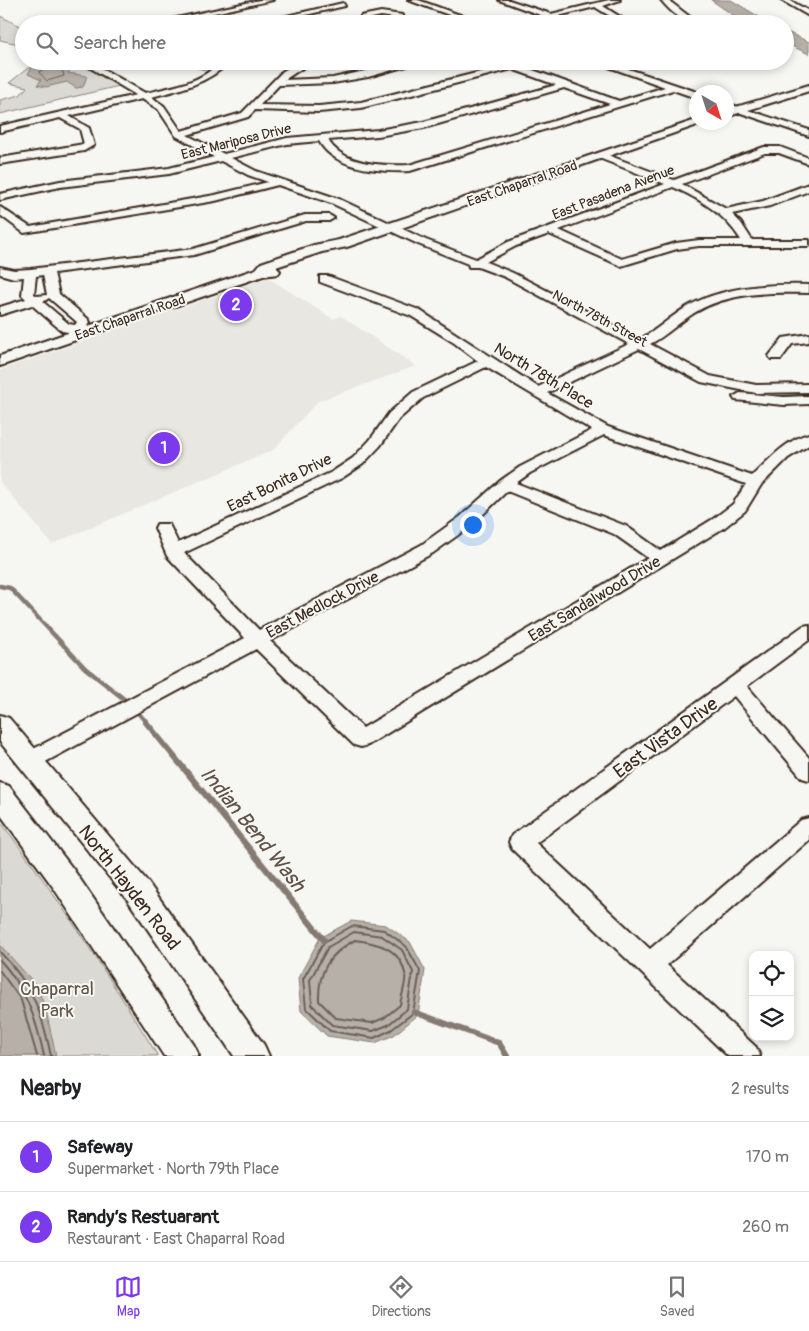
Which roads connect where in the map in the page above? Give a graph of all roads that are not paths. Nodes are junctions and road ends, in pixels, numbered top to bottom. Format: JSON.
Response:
{"nodes":[{"id":1,"x":270,"y":0,"type":"edge"},
{"id":2,"x":328,"y":0,"type":"edge"},
{"id":3,"x":411,"y":0,"type":"edge"},
{"id":4,"x":505,"y":0,"type":"edge"},
{"id":5,"x":617,"y":0,"type":"edge"},
{"id":6,"x":664,"y":0,"type":"edge"},
{"id":7,"x":784,"y":0,"type":"edge"},
{"id":8,"x":596,"y":5,"type":"junction"},
{"id":9,"x":350,"y":8,"type":"junction"},
{"id":10,"x":433,"y":8,"type":"junction"},
{"id":11,"x":418,"y":11,"type":"dead end"},
{"id":12,"x":809,"y":14,"type":"edge"},
{"id":13,"x":196,"y":15,"type":"edge"},
{"id":14,"x":308,"y":15,"type":"edge"},
{"id":15,"x":360,"y":15,"type":"edge"},
{"id":16,"x":454,"y":15,"type":"edge"},
{"id":17,"x":546,"y":15,"type":"edge"},
{"id":18,"x":559,"y":15,"type":"edge"},
{"id":19,"x":616,"y":15,"type":"edge"},
{"id":20,"x":682,"y":15,"type":"edge"},
{"id":21,"x":99,"y":70,"type":"edge"},
{"id":22,"x":216,"y":70,"type":"edge"},
{"id":23,"x":291,"y":70,"type":"edge"},
{"id":24,"x":383,"y":70,"type":"edge"},
{"id":25,"x":498,"y":70,"type":"edge"},
{"id":26,"x":525,"y":70,"type":"edge"},
{"id":27,"x":621,"y":70,"type":"edge"},
{"id":28,"x":279,"y":82,"type":"junction"},
{"id":29,"x":564,"y":85,"type":"junction"},
{"id":30,"x":674,"y":87,"type":"junction"},
{"id":31,"x":809,"y":88,"type":"edge"},
{"id":32,"x":689,"y":92,"type":"edge"},
{"id":33,"x":144,"y":95,"type":"junction"},
{"id":34,"x":618,"y":104,"type":"junction"},
{"id":35,"x":254,"y":107,"type":"junction"},
{"id":36,"x":734,"y":108,"type":"edge"},
{"id":37,"x":740,"y":110,"type":"junction"},
{"id":38,"x":734,"y":112,"type":"edge"},
{"id":39,"x":62,"y":114,"type":"junction"},
{"id":40,"x":689,"y":126,"type":"edge"},
{"id":41,"x":0,"y":129,"type":"edge"},
{"id":42,"x":809,"y":133,"type":"edge"},
{"id":43,"x":179,"y":134,"type":"junction"},
{"id":44,"x":322,"y":138,"type":"junction"},
{"id":45,"x":602,"y":156,"type":"junction"},
{"id":46,"x":222,"y":158,"type":"junction"},
{"id":47,"x":0,"y":161,"type":"edge"},
{"id":48,"x":809,"y":161,"type":"edge"},
{"id":49,"x":277,"y":182,"type":"junction"},
{"id":50,"x":671,"y":184,"type":"junction"},
{"id":51,"x":809,"y":187,"type":"edge"},
{"id":52,"x":0,"y":197,"type":"edge"},
{"id":53,"x":0,"y":210,"type":"edge"},
{"id":54,"x":724,"y":212,"type":"junction"},
{"id":55,"x":329,"y":218,"type":"dead end"},
{"id":56,"x":389,"y":228,"type":"junction"},
{"id":57,"x":549,"y":230,"type":"junction"},
{"id":58,"x":748,"y":241,"type":"junction"},
{"id":59,"x":809,"y":243,"type":"edge"},
{"id":60,"x":154,"y":257,"type":"joint"},
{"id":61,"x":473,"y":265,"type":"junction"},
{"id":62,"x":82,"y":267,"type":"joint"},
{"id":63,"x":0,"y":270,"type":"edge"},
{"id":64,"x":48,"y":271,"type":"junction"},
{"id":65,"x":30,"y":274,"type":"junction"},
{"id":66,"x":324,"y":279,"type":"dead end"},
{"id":67,"x":809,"y":289,"type":"edge"},
{"id":68,"x":53,"y":295,"type":"junction"},
{"id":69,"x":35,"y":301,"type":"junction"},
{"id":70,"x":67,"y":307,"type":"junction"},
{"id":71,"x":0,"y":311,"type":"edge"},
{"id":72,"x":49,"y":313,"type":"junction"},
{"id":73,"x":81,"y":332,"type":"junction"},
{"id":74,"x":809,"y":338,"type":"edge"},
{"id":75,"x":632,"y":347,"type":"junction"},
{"id":76,"x":776,"y":356,"type":"dead end"},
{"id":77,"x":0,"y":361,"type":"edge"},
{"id":78,"x":487,"y":362,"type":"junction"},
{"id":79,"x":809,"y":388,"type":"edge"},
{"id":80,"x":536,"y":393,"type":"junction"},
{"id":81,"x":809,"y":400,"type":"edge"},
{"id":82,"x":603,"y":430,"type":"junction"},
{"id":83,"x":809,"y":438,"type":"edge"},
{"id":84,"x":755,"y":482,"type":"junction"},
{"id":85,"x":505,"y":484,"type":"junction"},
{"id":86,"x":163,"y":528,"type":"dead end"},
{"id":87,"x":173,"y":552,"type":"junction"},
{"id":88,"x":660,"y":558,"type":"junction"},
{"id":89,"x":809,"y":631,"type":"edge"},
{"id":90,"x":257,"y":639,"type":"junction"},
{"id":91,"x":736,"y":686,"type":"junction"},
{"id":92,"x":0,"y":725,"type":"edge"},
{"id":93,"x":29,"y":760,"type":"junction"},
{"id":94,"x":809,"y":772,"type":"edge"},
{"id":95,"x":0,"y":794,"type":"edge"},
{"id":96,"x":809,"y":827,"type":"edge"},
{"id":97,"x":520,"y":842,"type":"joint"},
{"id":98,"x":649,"y":965,"type":"junction"},
{"id":99,"x":183,"y":1056,"type":"edge"},
{"id":100,"x":253,"y":1056,"type":"edge"},
{"id":101,"x":747,"y":1056,"type":"edge"}],
"edges":[{"from":1,"to":13,"type":"street"},
{"from":2,"to":9,"type":"street"},
{"from":3,"to":10,"type":"street"},
{"from":4,"to":17,"type":"street"},
{"from":5,"to":8,"type":"street"},
{"from":6,"to":20,"type":"street"},
{"from":7,"to":12,"type":"street"},
{"from":8,"to":18,"type":"street"},
{"from":8,"to":19,"type":"street"},
{"from":9,"to":14,"type":"street"},
{"from":9,"to":15,"type":"street"},
{"from":10,"to":11,"type":"street"},
{"from":10,"to":16,"type":"street"},
{"from":21,"to":33,"type":"street","name":"North 78th Street"},
{"from":22,"to":33,"type":"street"},
{"from":23,"to":28,"type":"street"},
{"from":24,"to":28,"type":"street"},
{"from":25,"to":35,"type":"street"},
{"from":26,"to":29,"type":"street"},
{"from":27,"to":30,"type":"street"},
{"from":28,"to":35,"type":"street"},
{"from":29,"to":34,"type":"street"},
{"from":29,"to":44,"type":"street","name":"East Mariposa Drive"},
{"from":30,"to":32,"type":"street"},
{"from":30,"to":34,"type":"street"},
{"from":31,"to":37,"type":"main road"},
{"from":33,"to":39,"type":"street"},
{"from":33,"to":43,"type":"street","name":"North 78th Street"},
{"from":34,"to":44,"type":"street"},
{"from":35,"to":43,"type":"street"},
{"from":36,"to":37,"type":"street"},
{"from":37,"to":38,"type":"main road"},
{"from":37,"to":42,"type":"street"},
{"from":39,"to":41,"type":"street"},
{"from":39,"to":47,"type":"street"},
{"from":40,"to":45,"type":"main road","name":"East Chaparral Road"},
{"from":43,"to":46,"type":"street","name":"North 78th Street"},
{"from":44,"to":46,"type":"street","name":"East Mariposa Drive"},
{"from":45,"to":50,"type":"street"},
{"from":45,"to":56,"type":"main road","name":"East Chaparral Road"},
{"from":46,"to":49,"type":"street","name":"North 78th Street"},
{"from":46,"to":52,"type":"street","name":"East Mariposa Drive"},
{"from":48,"to":50,"type":"street","name":"East Pasadena Avenue"},
{"from":49,"to":53,"type":"street"},
{"from":49,"to":56,"type":"street","name":"North 78th Street"},
{"from":50,"to":54,"type":"street"},
{"from":50,"to":57,"type":"street","name":"East Pasadena Avenue"},
{"from":51,"to":54,"type":"street"},
{"from":54,"to":58,"type":"street"},
{"from":55,"to":60,"type":"street"},
{"from":56,"to":61,"type":"street","name":"North 78th Street"},
{"from":56,"to":73,"type":"main road","name":"East Chaparral Road"},
{"from":57,"to":58,"type":"street"},
{"from":57,"to":61,"type":"street","name":"East Pasadena Avenue"},
{"from":58,"to":59,"type":"street"},
{"from":60,"to":62,"type":"street"},
{"from":61,"to":75,"type":"street","name":"North 78th Street"},
{"from":62,"to":64,"type":"street"},
{"from":63,"to":65,"type":"street"},
{"from":64,"to":65,"type":"street"},
{"from":64,"to":68,"type":"street"},
{"from":65,"to":69,"type":"street"},
{"from":66,"to":78,"type":"street","name":"North 78th Place"},
{"from":67,"to":75,"type":"street"},
{"from":68,"to":69,"type":"street"},
{"from":68,"to":70,"type":"street"},
{"from":69,"to":71,"type":"street"},
{"from":69,"to":72,"type":"street"},
{"from":70,"to":72,"type":"street"},
{"from":70,"to":73,"type":"street"},
{"from":72,"to":73,"type":"street"},
{"from":73,"to":77,"type":"main road","name":"East Chaparral Road"},
{"from":74,"to":76,"type":"street"},
{"from":75,"to":79,"type":"street","name":"North 78th Street"},
{"from":75,"to":80,"type":"street"},
{"from":75,"to":81,"type":"street","name":"North 78th Street"},
{"from":78,"to":80,"type":"street","name":"North 78th Place"},
{"from":78,"to":87,"type":"street","name":"East Bonita Drive"},
{"from":80,"to":82,"type":"street","name":"North 78th Place"},
{"from":82,"to":84,"type":"street","name":"North 78th Place"},
{"from":82,"to":85,"type":"street","name":"East Medlock Drive"},
{"from":83,"to":84,"type":"street","name":"East Sandalwood Drive"},
{"from":84,"to":88,"type":"street","name":"East Sandalwood Drive"},
{"from":85,"to":88,"type":"street"},
{"from":85,"to":90,"type":"street","name":"East Medlock Drive"},
{"from":86,"to":87,"type":"street"},
{"from":87,"to":90,"type":"street"},
{"from":88,"to":90,"type":"street","name":"East Sandalwood Drive"},
{"from":89,"to":91,"type":"street","name":"East Vista Drive"},
{"from":90,"to":93,"type":"street","name":"East Medlock Drive"},
{"from":91,"to":94,"type":"street"},
{"from":91,"to":97,"type":"street","name":"East Vista Drive"},
{"from":92,"to":93,"type":"main road","name":"North Hayden Road"},
{"from":93,"to":100,"type":"main road","name":"North Hayden Road"},
{"from":95,"to":99,"type":"main road"},
{"from":96,"to":98,"type":"street"},
{"from":97,"to":98,"type":"street"},
{"from":98,"to":101,"type":"street"}]}
